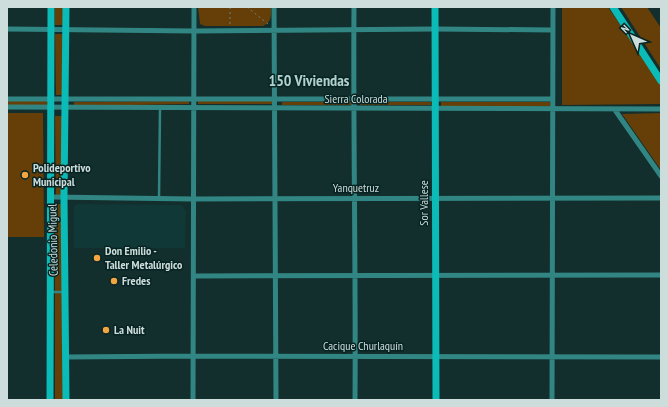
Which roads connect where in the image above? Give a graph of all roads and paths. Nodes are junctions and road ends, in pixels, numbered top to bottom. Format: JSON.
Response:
{"nodes":[{"id":1,"x":51,"y":7,"type":"edge"},
{"id":2,"x":66,"y":7,"type":"edge"},
{"id":3,"x":194,"y":7,"type":"edge"},
{"id":4,"x":230,"y":7,"type":"edge"},
{"id":5,"x":247,"y":7,"type":"edge"},
{"id":6,"x":274,"y":7,"type":"edge"},
{"id":7,"x":354,"y":7,"type":"edge"},
{"id":8,"x":435,"y":7,"type":"edge"},
{"id":9,"x":553,"y":7,"type":"edge"},
{"id":10,"x":613,"y":7,"type":"edge"},
{"id":11,"x":7,"y":29,"type":"edge"},
{"id":12,"x":51,"y":29,"type":"junction"},
{"id":13,"x":66,"y":29,"type":"junction"},
{"id":14,"x":435,"y":29,"type":"junction"},
{"id":15,"x":194,"y":30,"type":"junction"},
{"id":16,"x":230,"y":30,"type":"junction"},
{"id":17,"x":275,"y":30,"type":"junction"},
{"id":18,"x":354,"y":30,"type":"junction"},
{"id":19,"x":552,"y":30,"type":"junction"},
{"id":20,"x":661,"y":81,"type":"edge"},
{"id":21,"x":7,"y":99,"type":"edge"},
{"id":22,"x":51,"y":99,"type":"junction"},
{"id":23,"x":66,"y":99,"type":"junction"},
{"id":24,"x":194,"y":99,"type":"junction"},
{"id":25,"x":275,"y":99,"type":"junction"},
{"id":26,"x":354,"y":99,"type":"junction"},
{"id":27,"x":436,"y":99,"type":"junction"},
{"id":28,"x":552,"y":99,"type":"junction"},
{"id":29,"x":7,"y":108,"type":"edge"},
{"id":30,"x":51,"y":108,"type":"junction"},
{"id":31,"x":65,"y":108,"type":"junction"},
{"id":32,"x":160,"y":108,"type":"junction"},
{"id":33,"x":194,"y":108,"type":"junction"},
{"id":34,"x":275,"y":108,"type":"junction"},
{"id":35,"x":354,"y":108,"type":"junction"},
{"id":36,"x":435,"y":109,"type":"junction"},
{"id":37,"x":553,"y":109,"type":"junction"},
{"id":38,"x":661,"y":109,"type":"edge"},
{"id":39,"x":615,"y":110,"type":"junction"},
{"id":40,"x":661,"y":176,"type":"edge"},
{"id":41,"x":64,"y":197,"type":"junction"},
{"id":42,"x":51,"y":198,"type":"junction"},
{"id":43,"x":159,"y":198,"type":"junction"},
{"id":44,"x":276,"y":198,"type":"junction"},
{"id":45,"x":355,"y":198,"type":"junction"},
{"id":46,"x":435,"y":198,"type":"junction"},
{"id":47,"x":552,"y":198,"type":"junction"},
{"id":48,"x":661,"y":198,"type":"edge"},
{"id":49,"x":193,"y":199,"type":"junction"},
{"id":50,"x":355,"y":275,"type":"junction"},
{"id":51,"x":435,"y":275,"type":"junction"},
{"id":52,"x":552,"y":275,"type":"junction"},
{"id":53,"x":661,"y":275,"type":"edge"},
{"id":54,"x":194,"y":276,"type":"junction"},
{"id":55,"x":276,"y":276,"type":"junction"},
{"id":56,"x":51,"y":292,"type":"junction"},
{"id":57,"x":65,"y":292,"type":"junction"},
{"id":58,"x":194,"y":356,"type":"junction"},
{"id":59,"x":276,"y":356,"type":"junction"},
{"id":60,"x":355,"y":356,"type":"junction"},
{"id":61,"x":436,"y":356,"type":"junction"},
{"id":62,"x":66,"y":357,"type":"junction"},
{"id":63,"x":552,"y":357,"type":"junction"},
{"id":64,"x":661,"y":357,"type":"edge"},
{"id":65,"x":50,"y":400,"type":"edge"},
{"id":66,"x":66,"y":400,"type":"edge"},
{"id":67,"x":193,"y":400,"type":"edge"},
{"id":68,"x":276,"y":400,"type":"edge"},
{"id":69,"x":355,"y":400,"type":"edge"},
{"id":70,"x":436,"y":400,"type":"edge"},
{"id":71,"x":552,"y":400,"type":"edge"}],
"edges":[{"from":1,"to":12,"type":"street","name":"Celedonio Miguel"},
{"from":2,"to":13,"type":"street","name":"Celedonio Miguel"},
{"from":3,"to":15,"type":"street"},
{"from":4,"to":16,"type":"path"},
{"from":5,"to":17,"type":"path"},
{"from":6,"to":17,"type":"street"},
{"from":7,"to":18,"type":"street"},
{"from":8,"to":14,"type":"street","name":"Sor Vallese"},
{"from":9,"to":19,"type":"street"},
{"from":10,"to":20,"type":"street"},
{"from":11,"to":12,"type":"street"},
{"from":12,"to":13,"type":"street"},
{"from":12,"to":22,"type":"street","name":"Celedonio Miguel"},
{"from":13,"to":15,"type":"street"},
{"from":13,"to":23,"type":"street","name":"Celedonio Miguel"},
{"from":14,"to":18,"type":"street"},
{"from":14,"to":19,"type":"street"},
{"from":14,"to":27,"type":"street","name":"Sor Vallese"},
{"from":15,"to":16,"type":"street"},
{"from":15,"to":24,"type":"street"},
{"from":16,"to":17,"type":"street"},
{"from":17,"to":18,"type":"street"},
{"from":17,"to":25,"type":"street"},
{"from":18,"to":26,"type":"street"},
{"from":19,"to":28,"type":"street"},
{"from":21,"to":22,"type":"street","name":"Sierra Colorada"},
{"from":22,"to":23,"type":"street","name":"Sierra Colorada"},
{"from":22,"to":30,"type":"street","name":"Celedonio Miguel"},
{"from":23,"to":24,"type":"street","name":"Sierra Colorada"},
{"from":23,"to":31,"type":"street","name":"Celedonio Miguel"},
{"from":24,"to":25,"type":"street","name":"Sierra Colorada"},
{"from":24,"to":33,"type":"street"},
{"from":25,"to":26,"type":"street","name":"Sierra Colorada"},
{"from":25,"to":34,"type":"street"},
{"from":26,"to":27,"type":"street","name":"Sierra Colorada"},
{"from":26,"to":35,"type":"street"},
{"from":27,"to":28,"type":"street","name":"Sierra Colorada"},
{"from":27,"to":36,"type":"street","name":"Sor Vallese"},
{"from":28,"to":37,"type":"street"},
{"from":29,"to":30,"type":"street","name":"Sierra Colorada"},
{"from":30,"to":31,"type":"street","name":"Sierra Colorada"},
{"from":30,"to":42,"type":"street","name":"Celedonio Miguel"},
{"from":31,"to":32,"type":"street","name":"Sierra Colorada"},
{"from":31,"to":41,"type":"street","name":"Celedonio Miguel"},
{"from":32,"to":33,"type":"street","name":"Sierra Colorada"},
{"from":32,"to":43,"type":"lane"},
{"from":33,"to":34,"type":"street","name":"Sierra Colorada"},
{"from":33,"to":49,"type":"street"},
{"from":34,"to":35,"type":"street","name":"Sierra Colorada"},
{"from":34,"to":44,"type":"street"},
{"from":35,"to":36,"type":"street","name":"Sierra Colorada"},
{"from":35,"to":45,"type":"street"},
{"from":36,"to":37,"type":"street","name":"Sierra Colorada"},
{"from":36,"to":46,"type":"street","name":"Sor Vallese"},
{"from":37,"to":39,"type":"street","name":"Sierra Colorada"},
{"from":37,"to":47,"type":"street"},
{"from":38,"to":39,"type":"street","name":"Sierra Colorada"},
{"from":39,"to":40,"type":"street"},
{"from":41,"to":42,"type":"street","name":"Yanquetruz"},
{"from":41,"to":43,"type":"street","name":"Yanquetruz"},
{"from":41,"to":57,"type":"street","name":"Celedonio Miguel"},
{"from":42,"to":56,"type":"street","name":"Celedonio Miguel"},
{"from":43,"to":49,"type":"street","name":"Yanquetruz"},
{"from":44,"to":45,"type":"street","name":"Yanquetruz"},
{"from":44,"to":49,"type":"street","name":"Yanquetruz"},
{"from":44,"to":55,"type":"street"},
{"from":45,"to":46,"type":"street","name":"Yanquetruz"},
{"from":45,"to":50,"type":"street"},
{"from":46,"to":47,"type":"street","name":"Yanquetruz"},
{"from":46,"to":51,"type":"street","name":"Sor Vallese"},
{"from":47,"to":48,"type":"street","name":"Yanquetruz"},
{"from":47,"to":52,"type":"street"},
{"from":49,"to":54,"type":"street"},
{"from":50,"to":51,"type":"street"},
{"from":50,"to":55,"type":"street"},
{"from":50,"to":60,"type":"street"},
{"from":51,"to":52,"type":"street"},
{"from":51,"to":61,"type":"street","name":"Sor Vallese"},
{"from":52,"to":53,"type":"street"},
{"from":52,"to":63,"type":"street"},
{"from":54,"to":55,"type":"street"},
{"from":54,"to":58,"type":"street"},
{"from":55,"to":59,"type":"street"},
{"from":56,"to":57,"type":"lane"},
{"from":56,"to":65,"type":"street","name":"Celedonio Miguel"},
{"from":57,"to":62,"type":"street","name":"Celedonio Miguel"},
{"from":58,"to":59,"type":"street","name":"Cacique Churlaquín"},
{"from":58,"to":62,"type":"street","name":"Cacique Churlaquín"},
{"from":58,"to":67,"type":"street"},
{"from":59,"to":60,"type":"street","name":"Cacique Churlaquín"},
{"from":59,"to":68,"type":"street"},
{"from":60,"to":61,"type":"street","name":"Cacique Churlaquín"},
{"from":60,"to":69,"type":"street"},
{"from":61,"to":63,"type":"street","name":"Cacique Churlaquín"},
{"from":61,"to":70,"type":"street","name":"Sor Vallese"},
{"from":62,"to":66,"type":"street","name":"Celedonio Miguel"},
{"from":63,"to":64,"type":"street","name":"Cacique Churlaquín"},
{"from":63,"to":71,"type":"street"}]}
